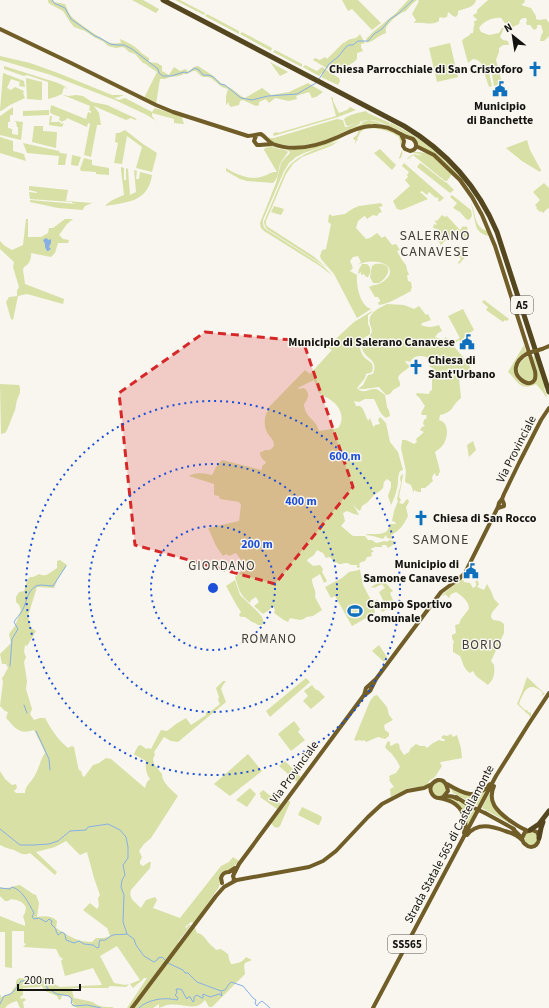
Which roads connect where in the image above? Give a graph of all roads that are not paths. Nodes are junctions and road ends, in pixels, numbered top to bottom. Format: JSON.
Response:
{"nodes":[{"id":1,"x":166,"y":0,"type":"edge"},
{"id":2,"x":0,"y":29,"type":"edge"},
{"id":3,"x":369,"y":107,"type":"junction"},
{"id":4,"x":401,"y":134,"type":"junction"},
{"id":5,"x":256,"y":135,"type":"junction"},
{"id":6,"x":248,"y":136,"type":"junction"},
{"id":7,"x":410,"y":138,"type":"junction"},
{"id":8,"x":265,"y":139,"type":"junction"},
{"id":9,"x":254,"y":140,"type":"junction"},
{"id":10,"x":404,"y":141,"type":"junction"},
{"id":11,"x":273,"y":144,"type":"junction"},
{"id":12,"x":262,"y":145,"type":"junction"},
{"id":13,"x":416,"y":146,"type":"junction"},
{"id":14,"x":413,"y":150,"type":"junction"},
{"id":15,"x":425,"y":150,"type":"junction"},
{"id":16,"x":549,"y":346,"type":"edge"},
{"id":17,"x":549,"y":381,"type":"edge"},
{"id":18,"x":549,"y":392,"type":"edge"},
{"id":19,"x":549,"y":408,"type":"edge"},
{"id":20,"x":549,"y":693,"type":"edge"},
{"id":21,"x":496,"y":776,"type":"junction"},
{"id":22,"x":446,"y":783,"type":"junction"},
{"id":23,"x":432,"y":784,"type":"junction"},
{"id":24,"x":448,"y":788,"type":"junction"},
{"id":25,"x":420,"y":789,"type":"junction"},
{"id":26,"x":432,"y":794,"type":"junction"},
{"id":27,"x":444,"y":796,"type":"junction"},
{"id":28,"x":439,"y":798,"type":"junction"},
{"id":29,"x":458,"y":799,"type":"junction"},
{"id":30,"x":549,"y":813,"type":"edge"},
{"id":31,"x":513,"y":829,"type":"junction"},
{"id":32,"x":528,"y":830,"type":"junction"},
{"id":33,"x":539,"y":838,"type":"junction"},
{"id":34,"x":522,"y":839,"type":"junction"},
{"id":35,"x":462,"y":841,"type":"junction"},
{"id":36,"x":239,"y":864,"type":"junction"},
{"id":37,"x":229,"y":872,"type":"junction"},
{"id":38,"x":233,"y":876,"type":"junction"},
{"id":39,"x":246,"y":879,"type":"junction"},
{"id":40,"x":233,"y":882,"type":"junction"},
{"id":41,"x":224,"y":884,"type":"junction"},
{"id":42,"x":132,"y":1008,"type":"edge"},
{"id":43,"x":373,"y":1008,"type":"edge"}],
"edges":[{"from":1,"to":3,"type":"highway","number":"A5"},
{"from":2,"to":6,"type":"main road"},
{"from":3,"to":17,"type":"highway","number":"A5"},
{"from":3,"to":18,"type":"highway","number":"A5"},
{"from":4,"to":7,"type":"main road"},
{"from":4,"to":10,"type":"main road"},
{"from":4,"to":11,"type":"main road"},
{"from":5,"to":6,"type":"main road"},
{"from":5,"to":8,"type":"main road"},
{"from":5,"to":9,"type":"main road"},
{"from":6,"to":9,"type":"main road"},
{"from":7,"to":10,"type":"main road"},
{"from":7,"to":13,"type":"main road"},
{"from":8,"to":11,"type":"main road"},
{"from":8,"to":12,"type":"main road"},
{"from":9,"to":12,"type":"main road"},
{"from":10,"to":14,"type":"main road"},
{"from":11,"to":12,"type":"main road"},
{"from":13,"to":14,"type":"main road"},
{"from":13,"to":15,"type":"main road"},
{"from":14,"to":15,"type":"main road"},
{"from":15,"to":16,"type":"main road","bridge":true},
{"from":19,"to":36,"type":"main road","name":"Via Provinciale"},
{"from":20,"to":21,"type":"main road","name":"Strada Statale 565 di Castellamonte","number":"SS565"},
{"from":21,"to":22,"type":"main road"},
{"from":21,"to":32,"type":"main road"},
{"from":21,"to":35,"type":"main road","name":"Strada Statale 565 di Castellamonte","number":"SS565"},
{"from":22,"to":23,"type":"main road"},
{"from":22,"to":24,"type":"main road"},
{"from":23,"to":25,"type":"main road"},
{"from":23,"to":26,"type":"main road"},
{"from":24,"to":27,"type":"main road"},
{"from":24,"to":29,"type":"main road"},
{"from":25,"to":26,"type":"main road"},
{"from":25,"to":39,"type":"main road"},
{"from":26,"to":28,"type":"main road"},
{"from":27,"to":28,"type":"main road"},
{"from":27,"to":29,"type":"main road"},
{"from":28,"to":35,"type":"main road"},
{"from":29,"to":31,"type":"main road","bridge":true},
{"from":30,"to":32,"type":"highway"},
{"from":30,"to":33,"type":"highway"},
{"from":31,"to":32,"type":"main road"},
{"from":31,"to":34,"type":"main road"},
{"from":32,"to":33,"type":"main road"},
{"from":32,"to":34,"type":"main road"},
{"from":33,"to":34,"type":"main road"},
{"from":34,"to":35,"type":"main road"},
{"from":35,"to":43,"type":"main road","name":"Strada Statale 565 di Castellamonte","number":"SS565"},
{"from":36,"to":37,"type":"main road","name":"Via Provinciale"},
{"from":36,"to":38,"type":"main road","name":"Via Provinciale"},
{"from":37,"to":38,"type":"main road"},
{"from":37,"to":41,"type":"main road"},
{"from":38,"to":39,"type":"main road"},
{"from":38,"to":40,"type":"main road"},
{"from":39,"to":40,"type":"main road"},
{"from":40,"to":41,"type":"main road"},
{"from":41,"to":42,"type":"main road"}]}
